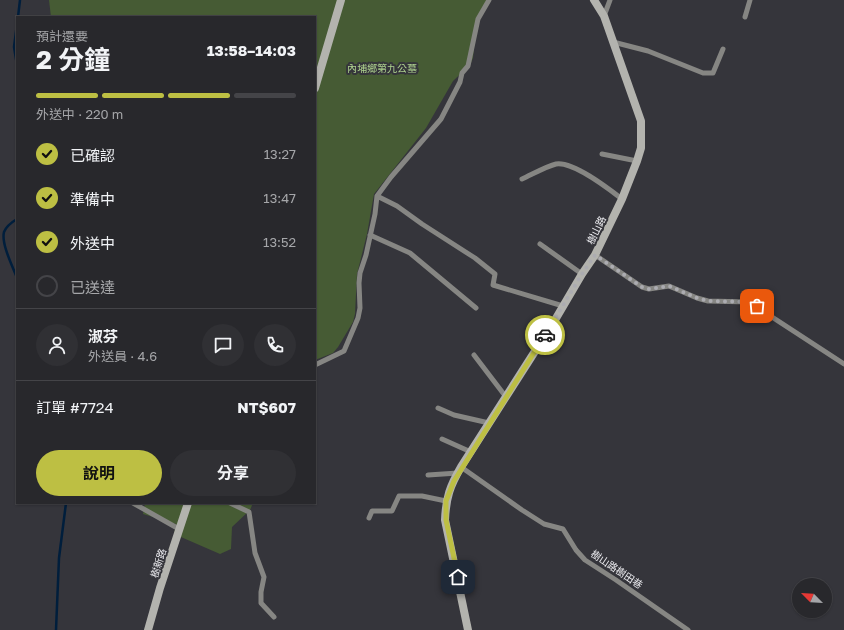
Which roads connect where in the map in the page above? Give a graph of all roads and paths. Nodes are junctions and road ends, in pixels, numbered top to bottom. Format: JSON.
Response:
{"nodes":[{"id":1,"x":341,"y":0,"type":"edge"},
{"id":2,"x":489,"y":0,"type":"edge"},
{"id":3,"x":594,"y":0,"type":"edge"},
{"id":4,"x":610,"y":0,"type":"edge"},
{"id":5,"x":750,"y":0,"type":"edge"},
{"id":6,"x":604,"y":16,"type":"junction"},
{"id":7,"x":745,"y":17,"type":"dead end"},
{"id":8,"x":613,"y":42,"type":"junction"},
{"id":9,"x":723,"y":50,"type":"dead end"},
{"id":10,"x":316,"y":85,"type":"edge"},
{"id":11,"x":602,"y":154,"type":"dead end"},
{"id":12,"x":637,"y":161,"type":"junction"},
{"id":13,"x":522,"y":179,"type":"dead end"},
{"id":14,"x":377,"y":196,"type":"junction"},
{"id":15,"x":622,"y":199,"type":"junction"},
{"id":16,"x":370,"y":235,"type":"junction"},
{"id":17,"x":540,"y":244,"type":"dead end"},
{"id":18,"x":595,"y":255,"type":"junction"},
{"id":19,"x":582,"y":274,"type":"junction"},
{"id":20,"x":563,"y":306,"type":"junction"},
{"id":21,"x":476,"y":308,"type":"dead end"},
{"id":22,"x":474,"y":355,"type":"dead end"},
{"id":23,"x":844,"y":364,"type":"edge"},
{"id":24,"x":316,"y":365,"type":"edge"},
{"id":25,"x":506,"y":397,"type":"junction"},
{"id":26,"x":438,"y":408,"type":"dead end"},
{"id":27,"x":489,"y":423,"type":"junction"},
{"id":28,"x":442,"y":439,"type":"dead end"},
{"id":29,"x":471,"y":452,"type":"junction"},
{"id":30,"x":460,"y":470,"type":"junction"},
{"id":31,"x":428,"y":475,"type":"dead end"},
{"id":32,"x":446,"y":501,"type":"junction"},
{"id":33,"x":135,"y":504,"type":"edge"},
{"id":34,"x":188,"y":504,"type":"edge"},
{"id":35,"x":232,"y":504,"type":"edge"},
{"id":36,"x":369,"y":518,"type":"dead end"},
{"id":37,"x":179,"y":529,"type":"junction"},
{"id":38,"x":274,"y":618,"type":"dead end"},
{"id":39,"x":148,"y":630,"type":"edge"},
{"id":40,"x":468,"y":630,"type":"edge"},
{"id":41,"x":688,"y":630,"type":"edge"}],
"edges":[{"from":1,"to":10,"type":"street"},
{"from":2,"to":14,"type":"lane"},
{"from":3,"to":6,"type":"street","name":"樹山路"},
{"from":4,"to":6,"type":"lane"},
{"from":5,"to":7,"type":"lane"},
{"from":6,"to":8,"type":"street","name":"樹山路"},
{"from":8,"to":9,"type":"lane"},
{"from":8,"to":12,"type":"street","name":"樹山路"},
{"from":11,"to":12,"type":"lane"},
{"from":12,"to":15,"type":"street","name":"樹山路"},
{"from":13,"to":15,"type":"lane"},
{"from":14,"to":16,"type":"lane"},
{"from":14,"to":20,"type":"lane"},
{"from":15,"to":18,"type":"street","name":"樹山路"},
{"from":16,"to":21,"type":"lane"},
{"from":16,"to":24,"type":"lane"},
{"from":17,"to":19,"type":"lane"},
{"from":18,"to":19,"type":"street","name":"樹山路"},
{"from":18,"to":23,"type":"lane"},
{"from":19,"to":20,"type":"street","name":"樹山路"},
{"from":20,"to":25,"type":"street","name":"樹山路"},
{"from":22,"to":25,"type":"lane"},
{"from":25,"to":27,"type":"street","name":"樹山路"},
{"from":26,"to":27,"type":"lane"},
{"from":27,"to":29,"type":"street","name":"樹山路"},
{"from":28,"to":29,"type":"lane"},
{"from":29,"to":30,"type":"street","name":"樹山路"},
{"from":30,"to":31,"type":"lane"},
{"from":30,"to":32,"type":"street","name":"樹山路"},
{"from":30,"to":41,"type":"lane","name":"樹山路樹田巷"},
{"from":32,"to":36,"type":"lane"},
{"from":32,"to":40,"type":"street","name":"樹山路"},
{"from":33,"to":37,"type":"lane"},
{"from":34,"to":37,"type":"street","name":"樹新路"},
{"from":35,"to":38,"type":"lane"},
{"from":37,"to":39,"type":"street","name":"樹新路"}]}
